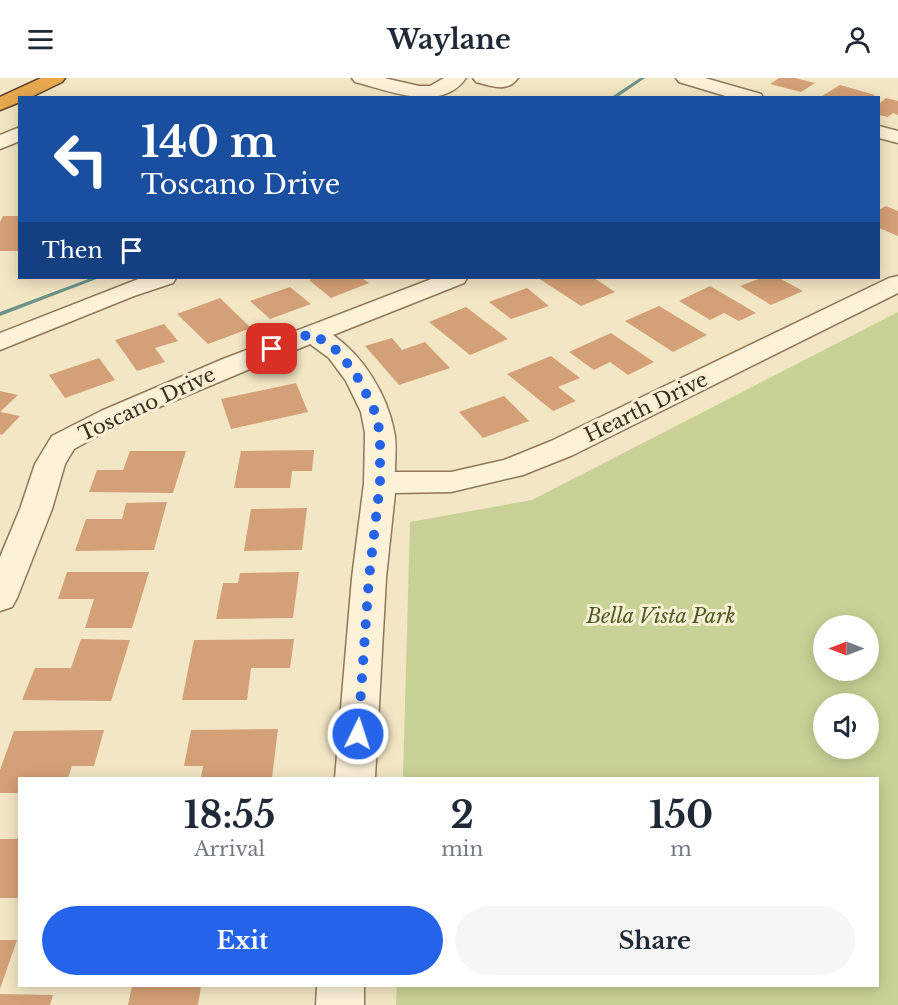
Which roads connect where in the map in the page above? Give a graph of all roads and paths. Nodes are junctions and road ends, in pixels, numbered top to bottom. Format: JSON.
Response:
{"nodes":[{"id":1,"x":56,"y":78,"type":"edge"},
{"id":2,"x":361,"y":78,"type":"edge"},
{"id":3,"x":457,"y":78,"type":"edge"},
{"id":4,"x":482,"y":78,"type":"edge"},
{"id":5,"x":509,"y":78,"type":"edge"},
{"id":6,"x":706,"y":81,"type":"edge"},
{"id":7,"x":683,"y":86,"type":"edge"},
{"id":8,"x":748,"y":96,"type":"edge"},
{"id":9,"x":0,"y":104,"type":"edge"},
{"id":10,"x":880,"y":132,"type":"edge"},
{"id":11,"x":18,"y":134,"type":"edge"},
{"id":12,"x":898,"y":137,"type":"edge"},
{"id":13,"x":0,"y":143,"type":"edge"},
{"id":14,"x":161,"y":279,"type":"edge"},
{"id":15,"x":452,"y":279,"type":"edge"},
{"id":16,"x":898,"y":283,"type":"edge"},
{"id":17,"x":312,"y":333,"type":"junction"},
{"id":18,"x":0,"y":342,"type":"edge"},
{"id":19,"x":380,"y":483,"type":"junction"},
{"id":20,"x":0,"y":598,"type":"edge"},
{"id":21,"x":355,"y":777,"type":"edge"},
{"id":22,"x":341,"y":987,"type":"edge"},
{"id":23,"x":340,"y":1005,"type":"edge"}],
"edges":[{"from":1,"to":9,"type":"highway"},
{"from":2,"to":3,"type":"street"},
{"from":4,"to":5,"type":"street"},
{"from":6,"to":7,"type":"street"},
{"from":6,"to":8,"type":"street"},
{"from":10,"to":12,"type":"street"},
{"from":11,"to":13,"type":"street"},
{"from":14,"to":18,"type":"street"},
{"from":15,"to":17,"type":"street","name":"Toscano Drive"},
{"from":16,"to":19,"type":"street","name":"Hearth Drive"},
{"from":17,"to":19,"type":"street"},
{"from":17,"to":20,"type":"street","name":"Toscano Drive"},
{"from":19,"to":21,"type":"street"},
{"from":22,"to":23,"type":"street"}]}
